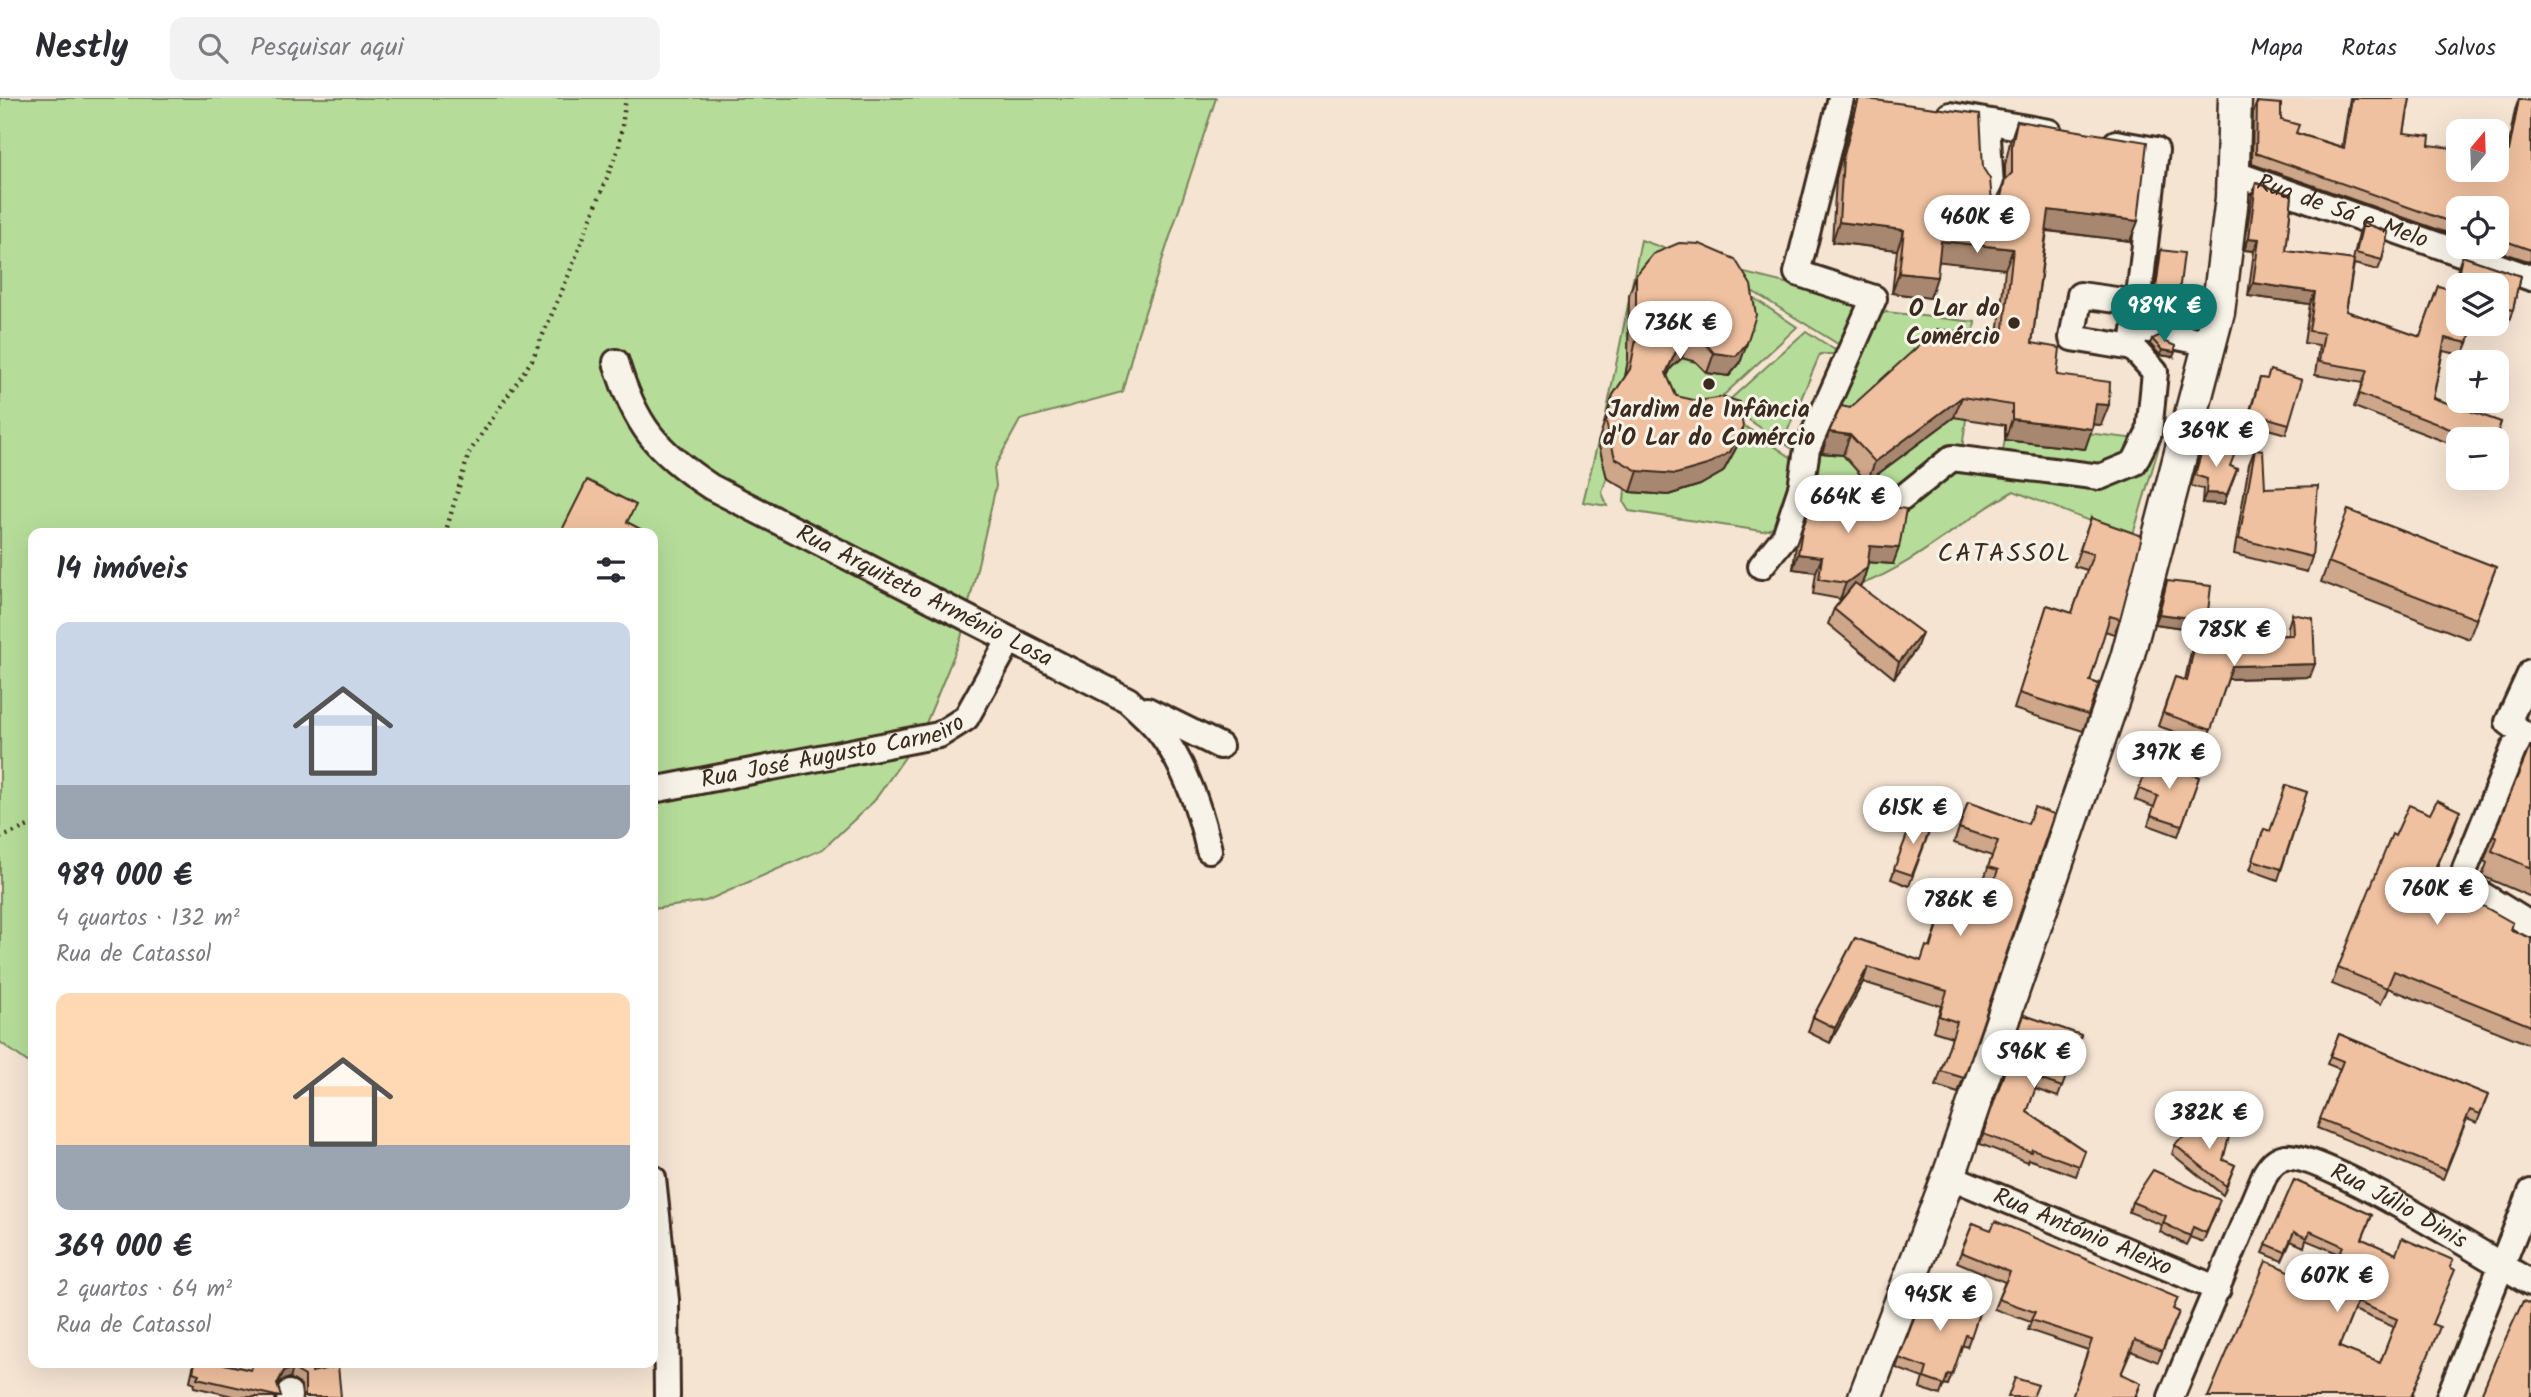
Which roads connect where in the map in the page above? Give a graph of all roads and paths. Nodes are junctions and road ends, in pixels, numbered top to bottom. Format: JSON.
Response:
{"nodes":[{"id":1,"x":626,"y":98,"type":"edge"},
{"id":2,"x":1843,"y":98,"type":"edge"},
{"id":3,"x":2235,"y":98,"type":"edge"},
{"id":4,"x":1871,"y":102,"type":"edge"},
{"id":5,"x":1922,"y":111,"type":"edge"},
{"id":6,"x":1987,"y":121,"type":"junction"},
{"id":7,"x":2234,"y":173,"type":"junction"},
{"id":8,"x":1991,"y":187,"type":"edge"},
{"id":9,"x":2531,"y":278,"type":"edge"},
{"id":10,"x":2138,"y":303,"type":"junction"},
{"id":11,"x":2173,"y":336,"type":"dead end"},
{"id":12,"x":2141,"y":339,"type":"junction"},
{"id":13,"x":2211,"y":344,"type":"junction"},
{"id":14,"x":615,"y":362,"type":"dead end"},
{"id":15,"x":1801,"y":488,"type":"junction"},
{"id":16,"x":447,"y":528,"type":"edge"},
{"id":17,"x":1761,"y":566,"type":"dead end"},
{"id":18,"x":1009,"y":641,"type":"junction"},
{"id":19,"x":2531,"y":672,"type":"edge"},
{"id":20,"x":1128,"y":700,"type":"junction"},
{"id":21,"x":2530,"y":733,"type":"edge"},
{"id":22,"x":1220,"y":746,"type":"dead end"},
{"id":23,"x":658,"y":789,"type":"edge"},
{"id":24,"x":28,"y":826,"type":"edge"},
{"id":25,"x":0,"y":838,"type":"edge"},
{"id":26,"x":1209,"y":850,"type":"dead end"},
{"id":27,"x":2531,"y":925,"type":"edge"},
{"id":28,"x":1949,"y":1176,"type":"junction"},
{"id":29,"x":2531,"y":1192,"type":"edge"},
{"id":30,"x":658,"y":1225,"type":"edge"},
{"id":31,"x":2501,"y":1266,"type":"junction"},
{"id":32,"x":2531,"y":1283,"type":"edge"},
{"id":33,"x":2218,"y":1289,"type":"junction"},
{"id":34,"x":322,"y":1368,"type":"edge"},
{"id":35,"x":289,"y":1395,"type":"edge"},
{"id":36,"x":667,"y":1397,"type":"edge"},
{"id":37,"x":1865,"y":1397,"type":"edge"},
{"id":38,"x":2171,"y":1397,"type":"edge"},
{"id":39,"x":2449,"y":1397,"type":"edge"}],
"edges":[{"from":1,"to":16,"type":"path"},
{"from":2,"to":4,"type":"street"},
{"from":2,"to":15,"type":"street"},
{"from":3,"to":7,"type":"main road"},
{"from":5,"to":6,"type":"street"},
{"from":6,"to":8,"type":"street"},
{"from":6,"to":10,"type":"street"},
{"from":7,"to":9,"type":"street","name":"Rua de Sá e Melo"},
{"from":7,"to":13,"type":"main road"},
{"from":10,"to":12,"type":"street"},
{"from":10,"to":12,"type":"street"},
{"from":11,"to":13,"type":"street"},
{"from":12,"to":15,"type":"street"},
{"from":13,"to":28,"type":"main road"},
{"from":14,"to":18,"type":"street","name":"Rua Arquiteto Arménio Losa"},
{"from":15,"to":17,"type":"street"},
{"from":18,"to":20,"type":"street","name":"Rua Arquiteto Arménio Losa"},
{"from":18,"to":23,"type":"street","name":"Rua José Augusto Carneiro"},
{"from":19,"to":21,"type":"street"},
{"from":20,"to":22,"type":"street"},
{"from":20,"to":26,"type":"street","name":"Rua Arquiteto Arménio Losa"},
{"from":21,"to":27,"type":"street"},
{"from":24,"to":25,"type":"path"},
{"from":28,"to":33,"type":"street","name":"Rua António Aleixo"},
{"from":28,"to":37,"type":"main road"},
{"from":29,"to":31,"type":"street"},
{"from":30,"to":36,"type":"street"},
{"from":31,"to":32,"type":"street","name":"Rua Júlio Dinis"},
{"from":31,"to":33,"type":"street","name":"Rua Júlio Dinis"},
{"from":31,"to":39,"type":"street"},
{"from":33,"to":38,"type":"street"},
{"from":34,"to":35,"type":"path"}]}
